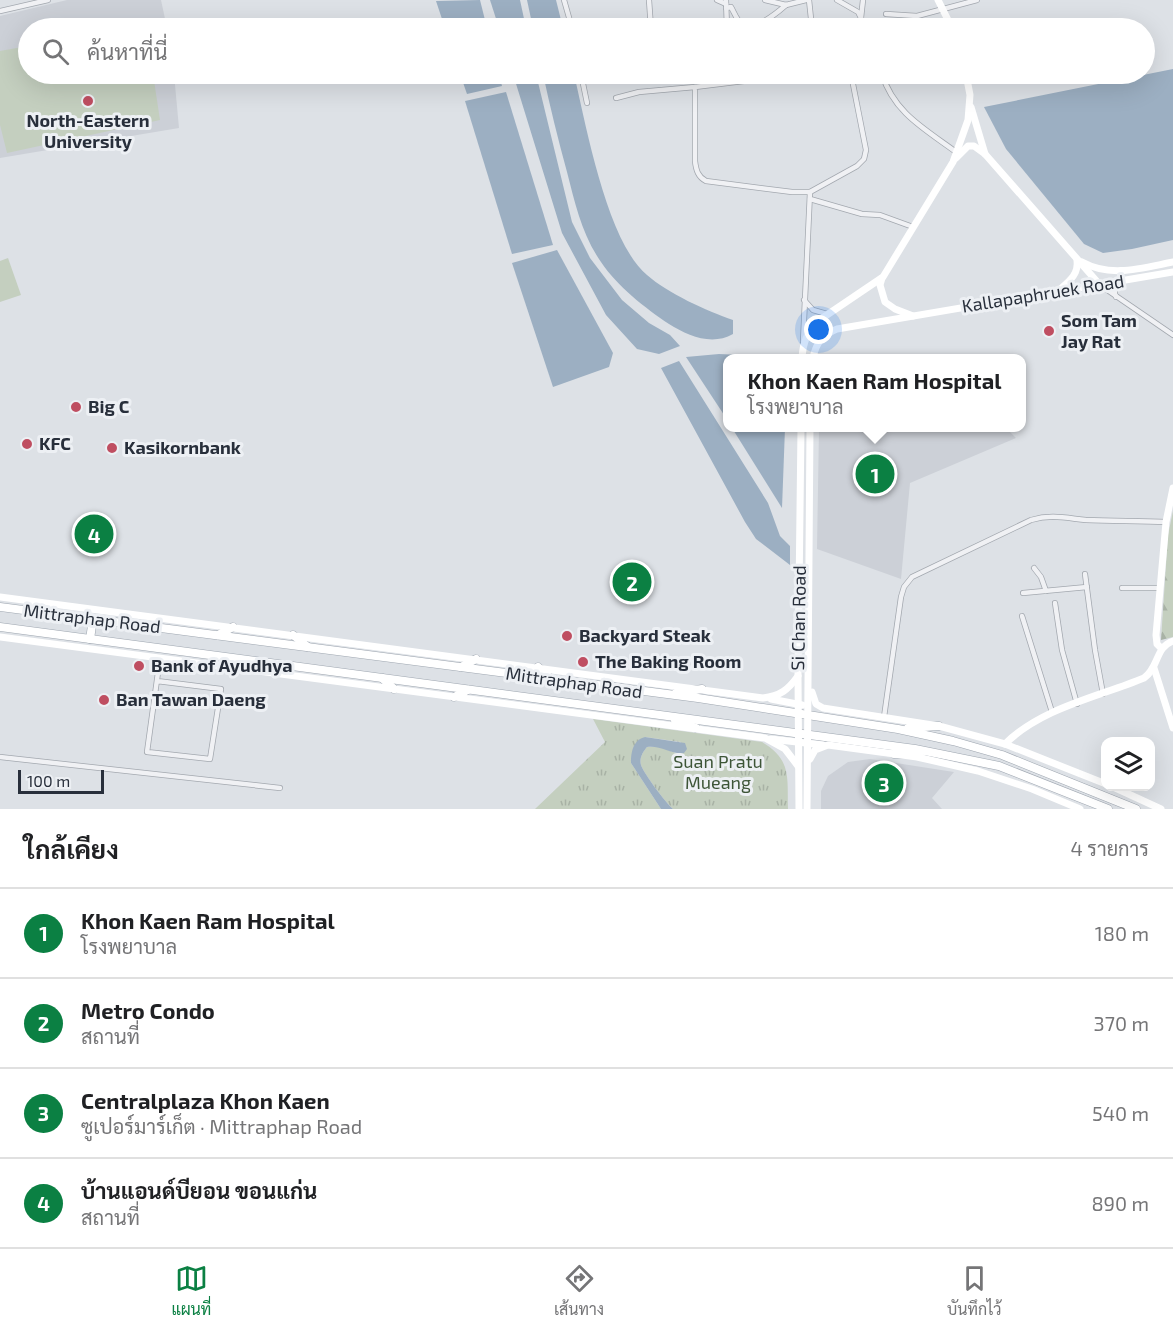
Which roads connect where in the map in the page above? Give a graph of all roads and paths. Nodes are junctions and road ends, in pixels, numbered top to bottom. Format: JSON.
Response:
{"nodes":[{"id":1,"x":48,"y":0,"type":"edge"},
{"id":2,"x":564,"y":0,"type":"edge"},
{"id":3,"x":649,"y":0,"type":"edge"},
{"id":4,"x":717,"y":0,"type":"edge"},
{"id":5,"x":765,"y":0,"type":"edge"},
{"id":6,"x":808,"y":0,"type":"edge"},
{"id":7,"x":837,"y":0,"type":"edge"},
{"id":8,"x":863,"y":0,"type":"edge"},
{"id":9,"x":938,"y":0,"type":"edge"},
{"id":10,"x":977,"y":0,"type":"edge"},
{"id":11,"x":726,"y":4,"type":"edge"},
{"id":12,"x":786,"y":5,"type":"junction"},
{"id":13,"x":943,"y":8,"type":"junction"},
{"id":14,"x":0,"y":11,"type":"edge"},
{"id":15,"x":886,"y":14,"type":"dead end"},
{"id":16,"x":569,"y":18,"type":"edge"},
{"id":17,"x":650,"y":18,"type":"edge"},
{"id":18,"x":737,"y":18,"type":"edge"},
{"id":19,"x":770,"y":18,"type":"edge"},
{"id":20,"x":811,"y":18,"type":"edge"},
{"id":21,"x":861,"y":18,"type":"joint"},
{"id":22,"x":948,"y":18,"type":"edge"},
{"id":23,"x":583,"y":84,"type":"edge"},
{"id":24,"x":716,"y":84,"type":"edge"},
{"id":25,"x":853,"y":84,"type":"edge"},
{"id":26,"x":886,"y":84,"type":"edge"},
{"id":27,"x":967,"y":84,"type":"edge"},
{"id":28,"x":695,"y":87,"type":"junction"},
{"id":29,"x":616,"y":99,"type":"dead end"},
{"id":30,"x":970,"y":101,"type":"junction"},
{"id":31,"x":587,"y":103,"type":"dead end"},
{"id":32,"x":956,"y":152,"type":"junction"},
{"id":33,"x":985,"y":154,"type":"junction"},
{"id":34,"x":953,"y":162,"type":"junction"},
{"id":35,"x":810,"y":192,"type":"junction"},
{"id":36,"x":810,"y":199,"type":"junction"},
{"id":37,"x":913,"y":227,"type":"junction"},
{"id":38,"x":1077,"y":260,"type":"junction"},
{"id":39,"x":1169,"y":263,"type":"edge"},
{"id":40,"x":1170,"y":273,"type":"edge"},
{"id":41,"x":883,"y":277,"type":"junction"},
{"id":42,"x":1121,"y":281,"type":"junction"},
{"id":43,"x":1100,"y":285,"type":"junction"},
{"id":44,"x":1056,"y":292,"type":"junction"},
{"id":45,"x":1117,"y":298,"type":"junction"},
{"id":46,"x":804,"y":300,"type":"junction"},
{"id":47,"x":827,"y":314,"type":"junction"},
{"id":48,"x":913,"y":316,"type":"junction"},
{"id":49,"x":1173,"y":327,"type":"edge"},
{"id":50,"x":1172,"y":334,"type":"edge"},
{"id":51,"x":803,"y":345,"type":"junction"},
{"id":52,"x":802,"y":354,"type":"edge"},
{"id":53,"x":814,"y":354,"type":"edge"},
{"id":54,"x":801,"y":432,"type":"edge"},
{"id":55,"x":810,"y":432,"type":"edge"},
{"id":56,"x":1173,"y":488,"type":"edge"},
{"id":57,"x":1166,"y":522,"type":"junction"},
{"id":58,"x":1034,"y":568,"type":"dead end"},
{"id":59,"x":1085,"y":574,"type":"dead end"},
{"id":60,"x":1087,"y":587,"type":"junction"},
{"id":61,"x":1122,"y":588,"type":"dead end"},
{"id":62,"x":1160,"y":588,"type":"junction"},
{"id":63,"x":1046,"y":591,"type":"junction"},
{"id":64,"x":1023,"y":593,"type":"dead end"},
{"id":65,"x":0,"y":597,"type":"edge"},
{"id":66,"x":1055,"y":603,"type":"dead end"},
{"id":67,"x":0,"y":607,"type":"edge"},
{"id":68,"x":1022,"y":616,"type":"dead end"},
{"id":69,"x":93,"y":619,"type":"junction"},
{"id":70,"x":0,"y":627,"type":"edge"},
{"id":71,"x":234,"y":627,"type":"junction"},
{"id":72,"x":10,"y":628,"type":"junction"},
{"id":73,"x":0,"y":635,"type":"edge"},
{"id":74,"x":293,"y":635,"type":"junction"},
{"id":75,"x":216,"y":636,"type":"junction"},
{"id":76,"x":90,"y":639,"type":"junction"},
{"id":77,"x":1173,"y":641,"type":"edge"},
{"id":78,"x":308,"y":648,"type":"junction"},
{"id":79,"x":1161,"y":648,"type":"junction"},
{"id":80,"x":160,"y":658,"type":"junction"},
{"id":81,"x":476,"y":659,"type":"junction"},
{"id":82,"x":460,"y":667,"type":"junction"},
{"id":83,"x":538,"y":667,"type":"junction"},
{"id":84,"x":1154,"y":668,"type":"junction"},
{"id":85,"x":798,"y":676,"type":"junction"},
{"id":86,"x":382,"y":678,"type":"junction"},
{"id":87,"x":810,"y":678,"type":"junction"},
{"id":88,"x":551,"y":679,"type":"junction"},
{"id":89,"x":157,"y":681,"type":"junction"},
{"id":90,"x":394,"y":689,"type":"junction"},
{"id":91,"x":470,"y":689,"type":"junction"},
{"id":92,"x":702,"y":689,"type":"junction"},
{"id":93,"x":1103,"y":694,"type":"junction"},
{"id":94,"x":662,"y":695,"type":"junction"},
{"id":95,"x":454,"y":697,"type":"junction"},
{"id":96,"x":763,"y":698,"type":"junction"},
{"id":97,"x":1077,"y":704,"type":"junction"},
{"id":98,"x":799,"y":708,"type":"junction"},
{"id":99,"x":823,"y":708,"type":"junction"},
{"id":100,"x":809,"y":710,"type":"junction"},
{"id":101,"x":1052,"y":712,"type":"junction"},
{"id":102,"x":663,"y":715,"type":"junction"},
{"id":103,"x":884,"y":717,"type":"junction"},
{"id":104,"x":939,"y":726,"type":"junction"},
{"id":105,"x":692,"y":727,"type":"junction"},
{"id":106,"x":1173,"y":728,"type":"edge"},
{"id":107,"x":898,"y":729,"type":"junction"},
{"id":108,"x":798,"y":733,"type":"junction"},
{"id":109,"x":765,"y":738,"type":"junction"},
{"id":110,"x":808,"y":739,"type":"junction"},
{"id":111,"x":798,"y":742,"type":"junction"},
{"id":112,"x":1005,"y":744,"type":"junction"},
{"id":113,"x":828,"y":745,"type":"junction"},
{"id":114,"x":933,"y":752,"type":"junction"},
{"id":115,"x":894,"y":754,"type":"junction"},
{"id":116,"x":0,"y":758,"type":"edge"},
{"id":117,"x":798,"y":766,"type":"junction"},
{"id":118,"x":808,"y":768,"type":"junction"},
{"id":119,"x":1101,"y":782,"type":"edge"},
{"id":120,"x":280,"y":788,"type":"dead end"},
{"id":121,"x":1122,"y":791,"type":"edge"},
{"id":122,"x":799,"y":809,"type":"edge"},
{"id":123,"x":807,"y":809,"type":"edge"},
{"id":124,"x":1080,"y":809,"type":"edge"},
{"id":125,"x":1108,"y":809,"type":"edge"},
{"id":126,"x":1136,"y":809,"type":"edge"},
{"id":127,"x":1161,"y":809,"type":"edge"}],
"edges":[{"from":1,"to":14,"type":"street"},
{"from":2,"to":16,"type":"street"},
{"from":3,"to":17,"type":"street"},
{"from":4,"to":11,"type":"street"},
{"from":5,"to":12,"type":"street"},
{"from":6,"to":12,"type":"street"},
{"from":6,"to":20,"type":"street"},
{"from":7,"to":21,"type":"street"},
{"from":8,"to":21,"type":"street"},
{"from":9,"to":13,"type":"main road"},
{"from":10,"to":13,"type":"street"},
{"from":11,"to":18,"type":"street"},
{"from":12,"to":19,"type":"street"},
{"from":13,"to":15,"type":"street"},
{"from":13,"to":22,"type":"main road"},
{"from":23,"to":31,"type":"street"},
{"from":24,"to":28,"type":"street"},
{"from":25,"to":35,"type":"street"},
{"from":26,"to":32,"type":"street"},
{"from":27,"to":30,"type":"main road"},
{"from":28,"to":29,"type":"street"},
{"from":28,"to":35,"type":"street"},
{"from":30,"to":32,"type":"main road"},
{"from":30,"to":33,"type":"main road"},
{"from":32,"to":34,"type":"main road"},
{"from":33,"to":34,"type":"main road"},
{"from":33,"to":38,"type":"main road"},
{"from":34,"to":37,"type":"main road"},
{"from":35,"to":36,"type":"street"},
{"from":36,"to":37,"type":"street"},
{"from":36,"to":46,"type":"street"},
{"from":37,"to":41,"type":"main road"},
{"from":38,"to":39,"type":"main road","name":"Kallapaphruek Road"},
{"from":38,"to":43,"type":"main road"},
{"from":38,"to":44,"type":"main road"},
{"from":39,"to":40,"type":"main road"},
{"from":40,"to":42,"type":"main road","name":"Kallapaphruek Road"},
{"from":41,"to":47,"type":"main road"},
{"from":41,"to":48,"type":"main road"},
{"from":42,"to":43,"type":"main road","name":"Kallapaphruek Road"},
{"from":42,"to":45,"type":"street"},
{"from":43,"to":44,"type":"main road","name":"Kallapaphruek Road"},
{"from":43,"to":45,"type":"street"},
{"from":44,"to":48,"type":"main road","name":"Kallapaphruek Road"},
{"from":45,"to":50,"type":"street"},
{"from":46,"to":47,"type":"street"},
{"from":46,"to":51,"type":"street"},
{"from":47,"to":51,"type":"main road"},
{"from":48,"to":53,"type":"main road","name":"Kallapaphruek Road"},
{"from":49,"to":50,"type":"street"},
{"from":51,"to":52,"type":"main road"},
{"from":54,"to":85,"type":"main road","name":"Si Chan Road"},
{"from":55,"to":87,"type":"main road","name":"Si Chan Road"},
{"from":56,"to":57,"type":"main road"},
{"from":57,"to":62,"type":"main road"},
{"from":57,"to":103,"type":"street"},
{"from":58,"to":63,"type":"street"},
{"from":59,"to":60,"type":"street"},
{"from":60,"to":63,"type":"street"},
{"from":60,"to":93,"type":"street"},
{"from":61,"to":62,"type":"street"},
{"from":62,"to":79,"type":"main road"},
{"from":63,"to":64,"type":"street"},
{"from":65,"to":71,"type":"main road","name":"Mittraphap Road"},
{"from":66,"to":97,"type":"street"},
{"from":67,"to":69,"type":"main road","name":"Mittraphap Road"},
{"from":68,"to":101,"type":"street"},
{"from":69,"to":75,"type":"main road","name":"Mittraphap Road"},
{"from":69,"to":76,"type":"main road"},
{"from":70,"to":72,"type":"main road","name":"Mittraphap Road"},
{"from":71,"to":74,"type":"main road","name":"Mittraphap Road"},
{"from":71,"to":75,"type":"main road"},
{"from":72,"to":73,"type":"main road"},
{"from":72,"to":76,"type":"main road","name":"Mittraphap Road"},
{"from":73,"to":80,"type":"main road","name":"Mittraphap Road"},
{"from":74,"to":78,"type":"main road"},
{"from":74,"to":81,"type":"main road","name":"Mittraphap Road"},
{"from":75,"to":78,"type":"main road","name":"Mittraphap Road"},
{"from":76,"to":86,"type":"main road","name":"Mittraphap Road"},
{"from":77,"to":79,"type":"main road"},
{"from":78,"to":82,"type":"main road","name":"Mittraphap Road"},
{"from":79,"to":84,"type":"main road"},
{"from":80,"to":89,"type":"street"},
{"from":80,"to":90,"type":"main road","name":"Mittraphap Road"},
{"from":81,"to":82,"type":"main road"},
{"from":81,"to":83,"type":"main road","name":"Mittraphap Road"},
{"from":82,"to":88,"type":"main road","name":"Mittraphap Road"},
{"from":83,"to":88,"type":"main road"},
{"from":83,"to":92,"type":"main road","name":"Mittraphap Road"},
{"from":84,"to":93,"type":"main road"},
{"from":84,"to":106,"type":"main road"},
{"from":85,"to":96,"type":"main road"},
{"from":85,"to":98,"type":"main road","name":"Si Chan Road"},
{"from":86,"to":90,"type":"main road"},
{"from":86,"to":91,"type":"main road","name":"Mittraphap Road"},
{"from":87,"to":99,"type":"main road"},
{"from":87,"to":100,"type":"main road","name":"Si Chan Road"},
{"from":88,"to":94,"type":"main road","name":"Mittraphap Road"},
{"from":89,"to":89,"type":"street"},
{"from":90,"to":95,"type":"main road","name":"Mittraphap Road"},
{"from":91,"to":95,"type":"main road"},
{"from":91,"to":102,"type":"main road","name":"Mittraphap Road"},
{"from":92,"to":94,"type":"main road"},
{"from":92,"to":96,"type":"main road","name":"Mittraphap Road"},
{"from":93,"to":97,"type":"main road"},
{"from":94,"to":98,"type":"main road","name":"Mittraphap Road"},
{"from":95,"to":105,"type":"main road","name":"Mittraphap Road"},
{"from":96,"to":98,"type":"main road","name":"Mittraphap Road"},
{"from":97,"to":101,"type":"main road"},
{"from":98,"to":100,"type":"main road","name":"Mittraphap Road"},
{"from":98,"to":108,"type":"main road","name":"Si Chan Road"},
{"from":99,"to":100,"type":"main road"},
{"from":99,"to":103,"type":"main road"},
{"from":100,"to":107,"type":"main road","name":"Mittraphap Road"},
{"from":100,"to":110,"type":"main road","name":"Si Chan Road"},
{"from":101,"to":112,"type":"main road"},
{"from":102,"to":105,"type":"main road"},
{"from":102,"to":108,"type":"main road","name":"Mittraphap Road"},
{"from":103,"to":104,"type":"main road"},
{"from":104,"to":107,"type":"main road"},
{"from":104,"to":112,"type":"main road"},
{"from":105,"to":109,"type":"main road","name":"Mittraphap Road"},
{"from":107,"to":126,"type":"main road","name":"Mittraphap Road"},
{"from":108,"to":110,"type":"main road","name":"Mittraphap Road"},
{"from":108,"to":111,"type":"main road","name":"Si Chan Road"},
{"from":109,"to":111,"type":"main road","name":"Mittraphap Road"},
{"from":109,"to":117,"type":"main road"},
{"from":110,"to":111,"type":"main road","name":"Mittraphap Road"},
{"from":110,"to":113,"type":"main road","name":"Mittraphap Road"},
{"from":110,"to":114,"type":"main road","name":"Mittraphap Road"},
{"from":110,"to":118,"type":"main road","name":"Si Chan Road"},
{"from":111,"to":117,"type":"main road","name":"Si Chan Road"},
{"from":112,"to":119,"type":"main road"},
{"from":113,"to":115,"type":"main road","name":"Mittraphap Road"},
{"from":113,"to":118,"type":"main road"},
{"from":114,"to":115,"type":"main road"},
{"from":114,"to":125,"type":"main road","name":"Mittraphap Road"},
{"from":115,"to":124,"type":"main road","name":"Mittraphap Road"},
{"from":116,"to":120,"type":"street"},
{"from":117,"to":122,"type":"main road","name":"Si Chan Road"},
{"from":118,"to":123,"type":"main road","name":"Si Chan Road"},
{"from":121,"to":127,"type":"main road"}]}
